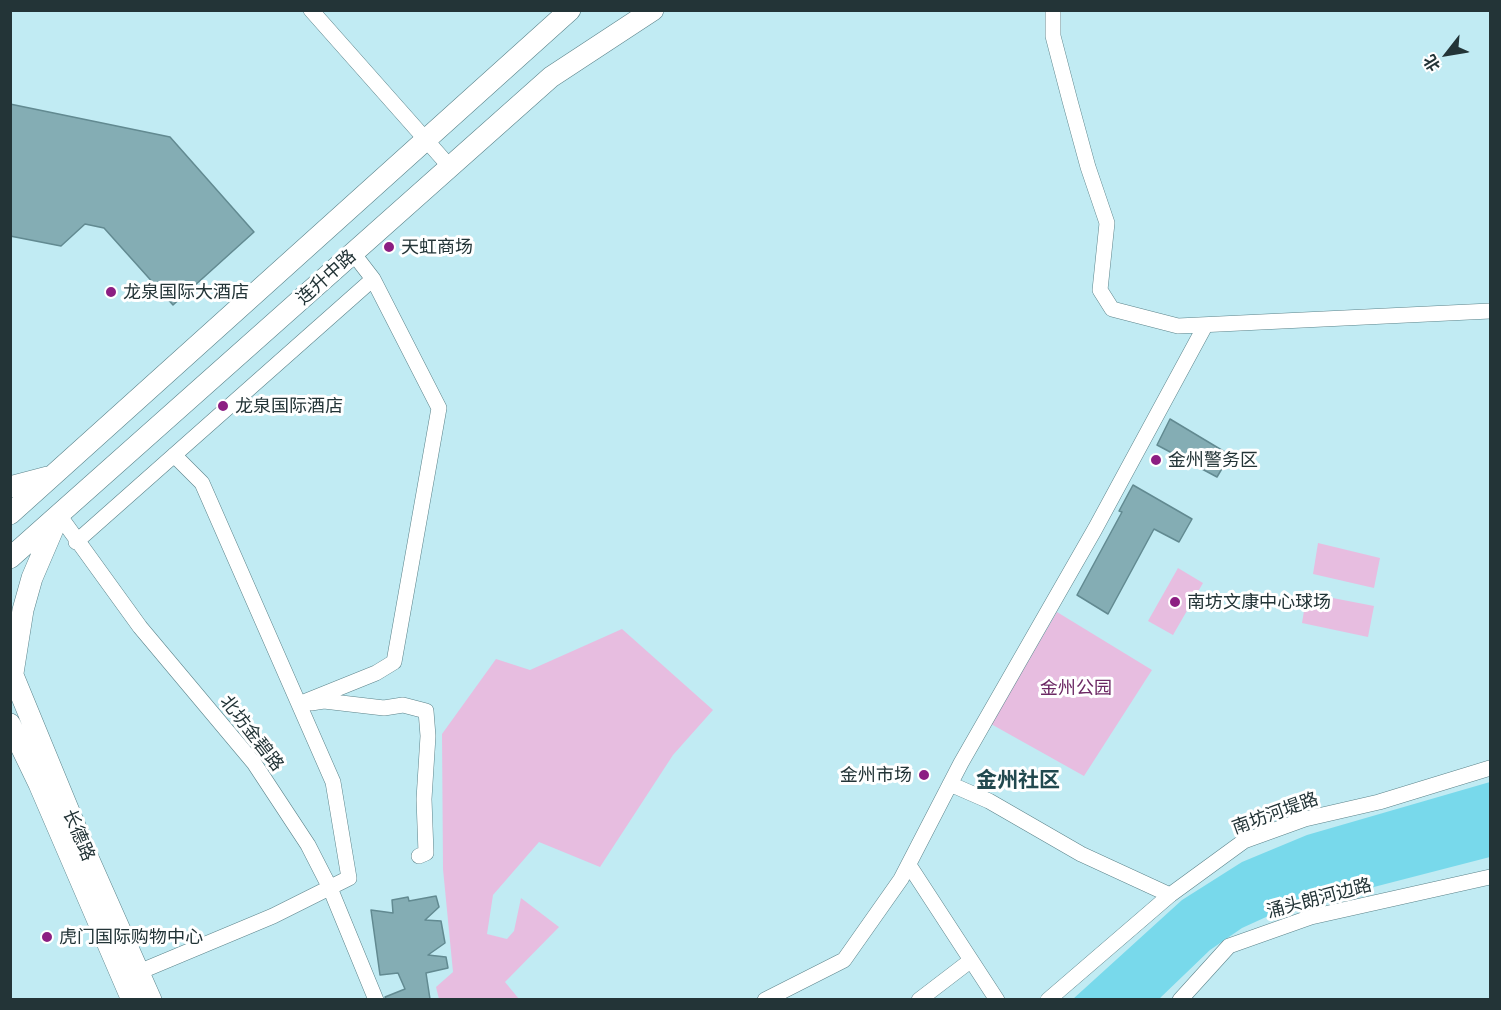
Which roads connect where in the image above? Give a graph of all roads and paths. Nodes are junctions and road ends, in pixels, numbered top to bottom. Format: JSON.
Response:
{"nodes":[{"id":1,"x":311,"y":10,"type":"edge"},
{"id":2,"x":570,"y":10,"type":"edge"},
{"id":3,"x":653,"y":10,"type":"edge"},
{"id":4,"x":1053,"y":10,"type":"edge"},
{"id":5,"x":427,"y":140,"type":"junction"},
{"id":6,"x":450,"y":167,"type":"junction"},
{"id":7,"x":353,"y":253,"type":"junction"},
{"id":8,"x":373,"y":279,"type":"junction"},
{"id":9,"x":1491,"y":311,"type":"edge"},
{"id":10,"x":1205,"y":326,"type":"junction"},
{"id":11,"x":174,"y":455,"type":"junction"},
{"id":12,"x":54,"y":475,"type":"junction"},
{"id":13,"x":10,"y":487,"type":"edge"},
{"id":14,"x":10,"y":514,"type":"edge"},
{"id":15,"x":58,"y":515,"type":"junction"},
{"id":16,"x":76,"y":542,"type":"junction"},
{"id":17,"x":10,"y":558,"type":"edge"},
{"id":18,"x":12,"y":671,"type":"edge"},
{"id":19,"x":299,"y":704,"type":"junction"},
{"id":20,"x":10,"y":724,"type":"edge"},
{"id":21,"x":1491,"y":768,"type":"edge"},
{"id":22,"x":950,"y":784,"type":"junction"},
{"id":23,"x":419,"y":856,"type":"dead end"},
{"id":24,"x":909,"y":865,"type":"junction"},
{"id":25,"x":1491,"y":877,"type":"edge"},
{"id":26,"x":330,"y":888,"type":"junction"},
{"id":27,"x":1170,"y":895,"type":"junction"},
{"id":28,"x":970,"y":961,"type":"junction"},
{"id":29,"x":139,"y":972,"type":"junction"},
{"id":30,"x":132,"y":999,"type":"edge"},
{"id":31,"x":151,"y":999,"type":"edge"},
{"id":32,"x":376,"y":999,"type":"edge"},
{"id":33,"x":765,"y":999,"type":"edge"},
{"id":34,"x":919,"y":999,"type":"edge"},
{"id":35,"x":996,"y":999,"type":"edge"},
{"id":36,"x":1048,"y":999,"type":"edge"},
{"id":37,"x":1180,"y":999,"type":"edge"}],
"edges":[{"from":1,"to":5,"type":"street"},
{"from":2,"to":5,"type":"main road","name":"连升中路"},
{"from":3,"to":6,"type":"main road","name":"连升中路"},
{"from":4,"to":10,"type":"street"},
{"from":5,"to":6,"type":"street"},
{"from":5,"to":12,"type":"main road","name":"连升中路"},
{"from":6,"to":7,"type":"main road","name":"连升中路"},
{"from":7,"to":8,"type":"street"},
{"from":7,"to":15,"type":"main road","name":"连升中路"},
{"from":8,"to":11,"type":"street"},
{"from":8,"to":19,"type":"street"},
{"from":9,"to":10,"type":"street"},
{"from":10,"to":22,"type":"street"},
{"from":11,"to":16,"type":"street"},
{"from":11,"to":19,"type":"street"},
{"from":12,"to":13,"type":"main road"},
{"from":12,"to":14,"type":"main road","name":"连升中路"},
{"from":15,"to":16,"type":"street","name":"北坊金碧路"},
{"from":15,"to":17,"type":"main road","name":"连升中路"},
{"from":15,"to":18,"type":"main road"},
{"from":16,"to":26,"type":"street","name":"北坊金碧路"},
{"from":18,"to":29,"type":"main road","name":"长德路"},
{"from":19,"to":23,"type":"street"},
{"from":19,"to":26,"type":"street"},
{"from":20,"to":30,"type":"main road","name":"长德路"},
{"from":21,"to":27,"type":"street","name":"南坊河堤路"},
{"from":22,"to":24,"type":"street"},
{"from":22,"to":27,"type":"street"},
{"from":24,"to":28,"type":"street"},
{"from":24,"to":33,"type":"street"},
{"from":25,"to":37,"type":"street","name":"涌头朗河边路"},
{"from":26,"to":29,"type":"street"},
{"from":26,"to":32,"type":"street","name":"北坊金碧路"},
{"from":27,"to":36,"type":"street","name":"南坊河堤路"},
{"from":28,"to":34,"type":"street"},
{"from":28,"to":35,"type":"street"},
{"from":29,"to":31,"type":"main road","name":"长德路"}]}
